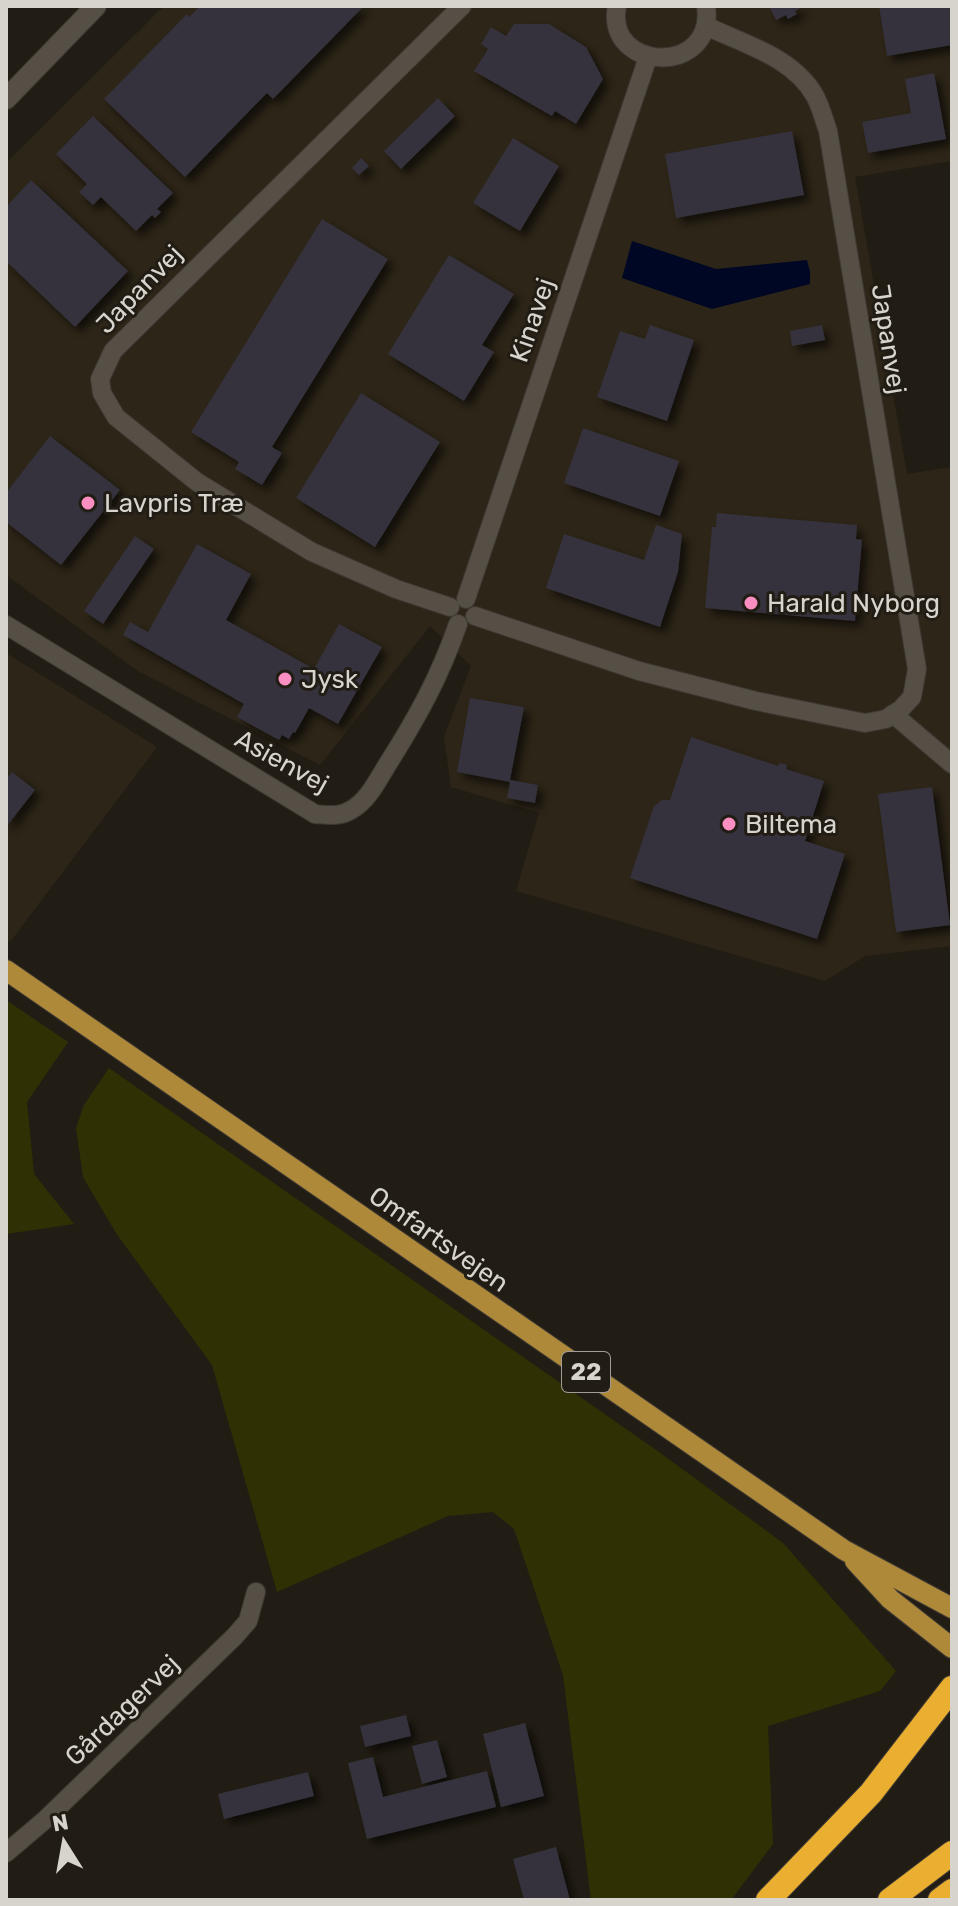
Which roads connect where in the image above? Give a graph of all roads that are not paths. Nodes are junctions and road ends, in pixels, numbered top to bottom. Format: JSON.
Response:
{"nodes":[{"id":1,"x":96,"y":6,"type":"edge"},
{"id":2,"x":462,"y":6,"type":"edge"},
{"id":3,"x":617,"y":6,"type":"edge"},
{"id":4,"x":706,"y":6,"type":"edge"},
{"id":5,"x":706,"y":26,"type":"junction"},
{"id":6,"x":648,"y":57,"type":"junction"},
{"id":7,"x":6,"y":99,"type":"edge"},
{"id":8,"x":462,"y":612,"type":"junction"},
{"id":9,"x":6,"y":625,"type":"edge"},
{"id":10,"x":893,"y":714,"type":"junction"},
{"id":11,"x":952,"y":764,"type":"edge"},
{"id":12,"x":6,"y":970,"type":"edge"},
{"id":13,"x":844,"y":1550,"type":"junction"},
{"id":14,"x":256,"y":1592,"type":"dead end"},
{"id":15,"x":952,"y":1608,"type":"edge"},
{"id":16,"x":952,"y":1648,"type":"edge"},
{"id":17,"x":952,"y":1688,"type":"edge"},
{"id":18,"x":6,"y":1853,"type":"edge"},
{"id":19,"x":952,"y":1853,"type":"edge"},
{"id":20,"x":952,"y":1891,"type":"edge"},
{"id":21,"x":768,"y":1900,"type":"edge"},
{"id":22,"x":890,"y":1900,"type":"edge"},
{"id":23,"x":940,"y":1900,"type":"edge"}],
"edges":[{"from":1,"to":7,"type":"main road"},
{"from":2,"to":8,"type":"street","name":"Japanvej"},
{"from":3,"to":6,"type":"street"},
{"from":4,"to":5,"type":"street"},
{"from":5,"to":6,"type":"street"},
{"from":5,"to":10,"type":"street","name":"Japanvej"},
{"from":6,"to":8,"type":"street","name":"Kinavej"},
{"from":8,"to":9,"type":"street","name":"Asienvej"},
{"from":8,"to":10,"type":"street","name":"Japanvej"},
{"from":10,"to":11,"type":"street"},
{"from":12,"to":13,"type":"main road","name":"Omfartsvejen","number":"22"},
{"from":13,"to":15,"type":"main road","name":"Omfartsvejen","number":"22"},
{"from":13,"to":16,"type":"main road","name":"Omfartsvejen","number":"22"},
{"from":14,"to":18,"type":"street","name":"Gårdagervej"},
{"from":17,"to":21,"type":"highway"},
{"from":19,"to":22,"type":"highway"},
{"from":20,"to":23,"type":"highway"}]}
